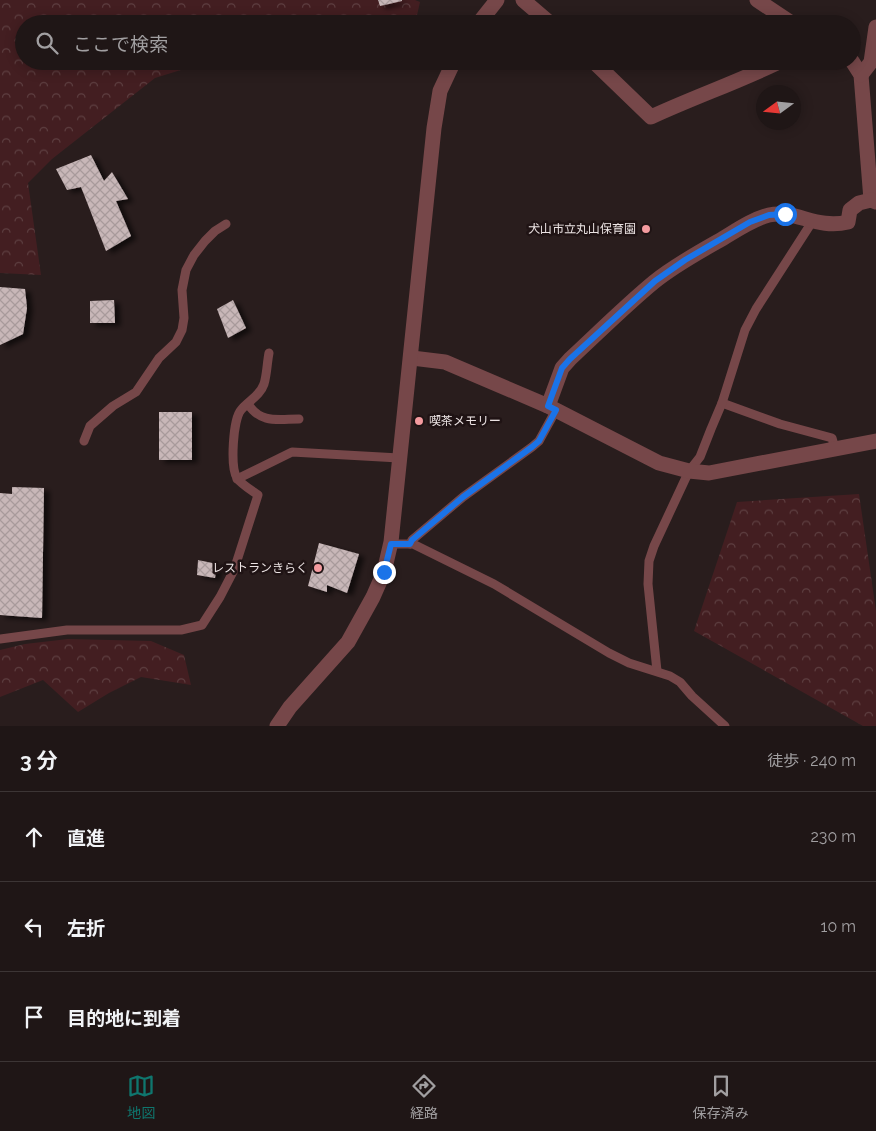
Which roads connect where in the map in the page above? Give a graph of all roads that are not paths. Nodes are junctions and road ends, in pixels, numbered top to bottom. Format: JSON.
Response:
{"nodes":[{"id":1,"x":497,"y":0,"type":"edge"},
{"id":2,"x":523,"y":0,"type":"edge"},
{"id":3,"x":757,"y":0,"type":"edge"},
{"id":4,"x":485,"y":15,"type":"edge"},
{"id":5,"x":540,"y":15,"type":"edge"},
{"id":6,"x":780,"y":15,"type":"edge"},
{"id":7,"x":876,"y":27,"type":"edge"},
{"id":8,"x":874,"y":61,"type":"edge"},
{"id":9,"x":450,"y":70,"type":"edge"},
{"id":10,"x":602,"y":70,"type":"edge"},
{"id":11,"x":763,"y":70,"type":"edge"},
{"id":12,"x":858,"y":70,"type":"edge"},
{"id":13,"x":862,"y":75,"type":"junction"},
{"id":14,"x":874,"y":201,"type":"edge"},
{"id":15,"x":812,"y":222,"type":"junction"},
{"id":16,"x":226,"y":224,"type":"dead end"},
{"id":17,"x":269,"y":353,"type":"dead end"},
{"id":18,"x":412,"y":358,"type":"junction"},
{"id":19,"x":722,"y":403,"type":"junction"},
{"id":20,"x":248,"y":404,"type":"junction"},
{"id":21,"x":552,"y":408,"type":"junction"},
{"id":22,"x":299,"y":419,"type":"dead end"},
{"id":23,"x":84,"y":441,"type":"dead end"},
{"id":24,"x":876,"y":441,"type":"edge"},
{"id":25,"x":835,"y":449,"type":"junction"},
{"id":26,"x":399,"y":458,"type":"junction"},
{"id":27,"x":689,"y":471,"type":"junction"},
{"id":28,"x":237,"y":479,"type":"junction"},
{"id":29,"x":391,"y":544,"type":"junction"},
{"id":30,"x":410,"y":544,"type":"junction"},
{"id":31,"x":0,"y":639,"type":"edge"},
{"id":32,"x":656,"y":671,"type":"junction"},
{"id":33,"x":277,"y":726,"type":"edge"},
{"id":34,"x":726,"y":726,"type":"edge"}],
"edges":[{"from":1,"to":4,"type":"street"},
{"from":2,"to":5,"type":"street"},
{"from":3,"to":6,"type":"street"},
{"from":7,"to":8,"type":"street"},
{"from":8,"to":13,"type":"street"},
{"from":9,"to":18,"type":"street"},
{"from":10,"to":11,"type":"street"},
{"from":12,"to":13,"type":"street"},
{"from":13,"to":14,"type":"street"},
{"from":14,"to":15,"type":"street"},
{"from":15,"to":19,"type":"lane"},
{"from":15,"to":21,"type":"street"},
{"from":16,"to":23,"type":"lane"},
{"from":17,"to":20,"type":"lane"},
{"from":18,"to":21,"type":"street"},
{"from":18,"to":26,"type":"street"},
{"from":19,"to":25,"type":"lane"},
{"from":19,"to":27,"type":"lane"},
{"from":20,"to":22,"type":"lane"},
{"from":20,"to":28,"type":"lane"},
{"from":21,"to":27,"type":"street"},
{"from":21,"to":30,"type":"lane"},
{"from":24,"to":25,"type":"street"},
{"from":25,"to":27,"type":"street"},
{"from":26,"to":28,"type":"lane"},
{"from":26,"to":29,"type":"street"},
{"from":27,"to":32,"type":"lane"},
{"from":28,"to":31,"type":"lane"},
{"from":29,"to":30,"type":"lane"},
{"from":29,"to":33,"type":"street"},
{"from":30,"to":32,"type":"lane"},
{"from":32,"to":34,"type":"lane"}]}
